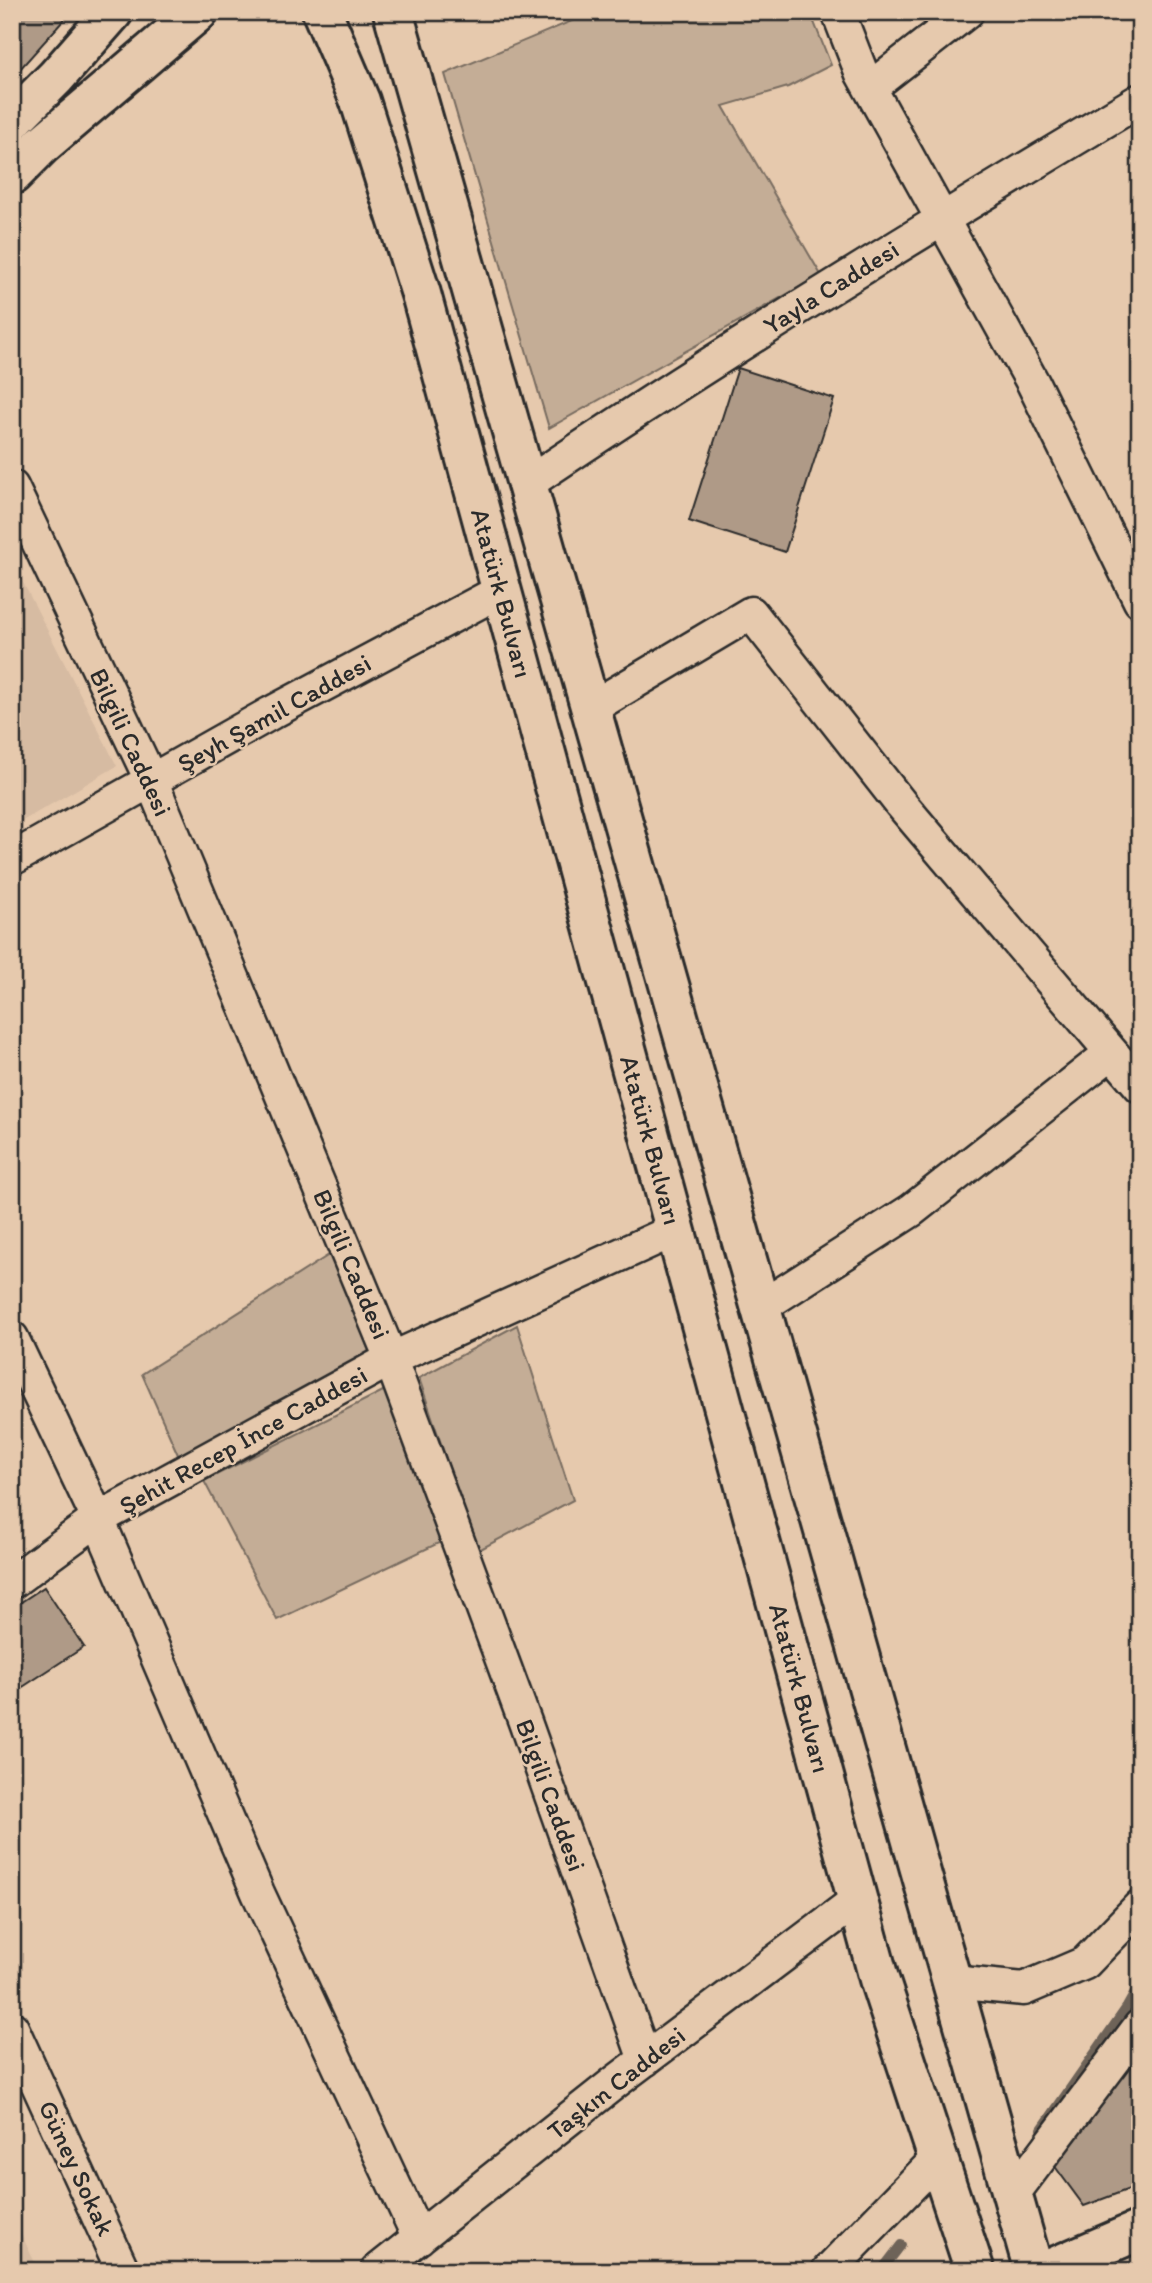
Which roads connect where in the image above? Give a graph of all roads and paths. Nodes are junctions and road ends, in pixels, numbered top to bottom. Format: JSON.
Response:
{"nodes":[{"id":1,"x":113,"y":12,"type":"edge"},
{"id":2,"x":198,"y":12,"type":"edge"},
{"id":3,"x":321,"y":12,"type":"edge"},
{"id":4,"x":393,"y":12,"type":"edge"},
{"id":5,"x":838,"y":12,"type":"edge"},
{"id":6,"x":967,"y":12,"type":"edge"},
{"id":7,"x":870,"y":88,"type":"junction"},
{"id":8,"x":1138,"y":107,"type":"edge"},
{"id":9,"x":12,"y":121,"type":"edge"},
{"id":10,"x":12,"y":175,"type":"edge"},
{"id":11,"x":943,"y":218,"type":"junction"},
{"id":12,"x":527,"y":484,"type":"junction"},
{"id":13,"x":12,"y":487,"type":"edge"},
{"id":14,"x":502,"y":590,"type":"junction"},
{"id":15,"x":1140,"y":601,"type":"edge"},
{"id":16,"x":591,"y":708,"type":"junction"},
{"id":17,"x":151,"y":780,"type":"junction"},
{"id":18,"x":12,"y":859,"type":"edge"},
{"id":19,"x":1111,"y":1053,"type":"junction"},
{"id":20,"x":1140,"y":1086,"type":"edge"},
{"id":21,"x":675,"y":1230,"type":"junction"},
{"id":22,"x":761,"y":1307,"type":"junction"},
{"id":23,"x":12,"y":1338,"type":"edge"},
{"id":24,"x":391,"y":1359,"type":"junction"},
{"id":25,"x":98,"y":1519,"type":"junction"},
{"id":26,"x":12,"y":1582,"type":"edge"},
{"id":27,"x":857,"y":1900,"type":"junction"},
{"id":28,"x":1140,"y":1906,"type":"edge"},
{"id":29,"x":952,"y":1982,"type":"junction"},
{"id":30,"x":1140,"y":2026,"type":"edge"},
{"id":31,"x":12,"y":2028,"type":"edge"},
{"id":32,"x":645,"y":2060,"type":"junction"},
{"id":33,"x":938,"y":2158,"type":"junction"},
{"id":34,"x":1013,"y":2194,"type":"junction"},
{"id":35,"x":1140,"y":2230,"type":"edge"},
{"id":36,"x":419,"y":2238,"type":"junction"},
{"id":37,"x":123,"y":2271,"type":"edge"},
{"id":38,"x":377,"y":2271,"type":"edge"},
{"id":39,"x":828,"y":2271,"type":"edge"},
{"id":40,"x":975,"y":2271,"type":"edge"},
{"id":41,"x":1034,"y":2271,"type":"edge"},
{"id":42,"x":1045,"y":2271,"type":"edge"}],
"edges":[{"from":1,"to":9,"type":"main road"},
{"from":2,"to":10,"type":"main road"},
{"from":3,"to":14,"type":"main road","name":"Atatürk Bulvarı"},
{"from":4,"to":12,"type":"main road","name":"Atatürk Bulvarı"},
{"from":5,"to":7,"type":"street"},
{"from":6,"to":7,"type":"street"},
{"from":7,"to":11,"type":"street"},
{"from":8,"to":11,"type":"street","name":"Yayla Caddesi"},
{"from":11,"to":12,"type":"street","name":"Yayla Caddesi"},
{"from":11,"to":15,"type":"street"},
{"from":12,"to":16,"type":"main road","name":"Atatürk Bulvarı"},
{"from":13,"to":17,"type":"street","name":"Bilgili Caddesi"},
{"from":14,"to":17,"type":"street","name":"Şeyh Şamil Caddesi"},
{"from":14,"to":21,"type":"main road","name":"Atatürk Bulvarı"},
{"from":16,"to":19,"type":"street"},
{"from":16,"to":22,"type":"main road","name":"Atatürk Bulvarı"},
{"from":17,"to":18,"type":"street","name":"Şeyh Şamil Caddesi"},
{"from":17,"to":24,"type":"street","name":"Bilgili Caddesi"},
{"from":19,"to":20,"type":"street"},
{"from":19,"to":22,"type":"street"},
{"from":21,"to":24,"type":"street","name":"Şehit Recep İnce Caddesi"},
{"from":21,"to":27,"type":"main road","name":"Atatürk Bulvarı"},
{"from":22,"to":29,"type":"main road","name":"Atatürk Bulvarı"},
{"from":23,"to":25,"type":"street"},
{"from":24,"to":25,"type":"street","name":"Şehit Recep İnce Caddesi"},
{"from":24,"to":32,"type":"street","name":"Bilgili Caddesi"},
{"from":25,"to":26,"type":"street","name":"Şehit Recep İnce Caddesi"},
{"from":25,"to":36,"type":"street"},
{"from":27,"to":32,"type":"street","name":"Taşkın Caddesi"},
{"from":27,"to":33,"type":"main road","name":"Atatürk Bulvarı"},
{"from":28,"to":29,"type":"street"},
{"from":29,"to":34,"type":"main road","name":"Atatürk Bulvarı"},
{"from":30,"to":34,"type":"street"},
{"from":31,"to":37,"type":"street","name":"Güney Sokak"},
{"from":32,"to":36,"type":"street","name":"Taşkın Caddesi"},
{"from":33,"to":39,"type":"street"},
{"from":33,"to":40,"type":"main road","name":"Atatürk Bulvarı"},
{"from":34,"to":41,"type":"main road","name":"Atatürk Bulvarı"},
{"from":35,"to":42,"type":"main road"},
{"from":36,"to":38,"type":"street","name":"Taşkın Caddesi"}]}
